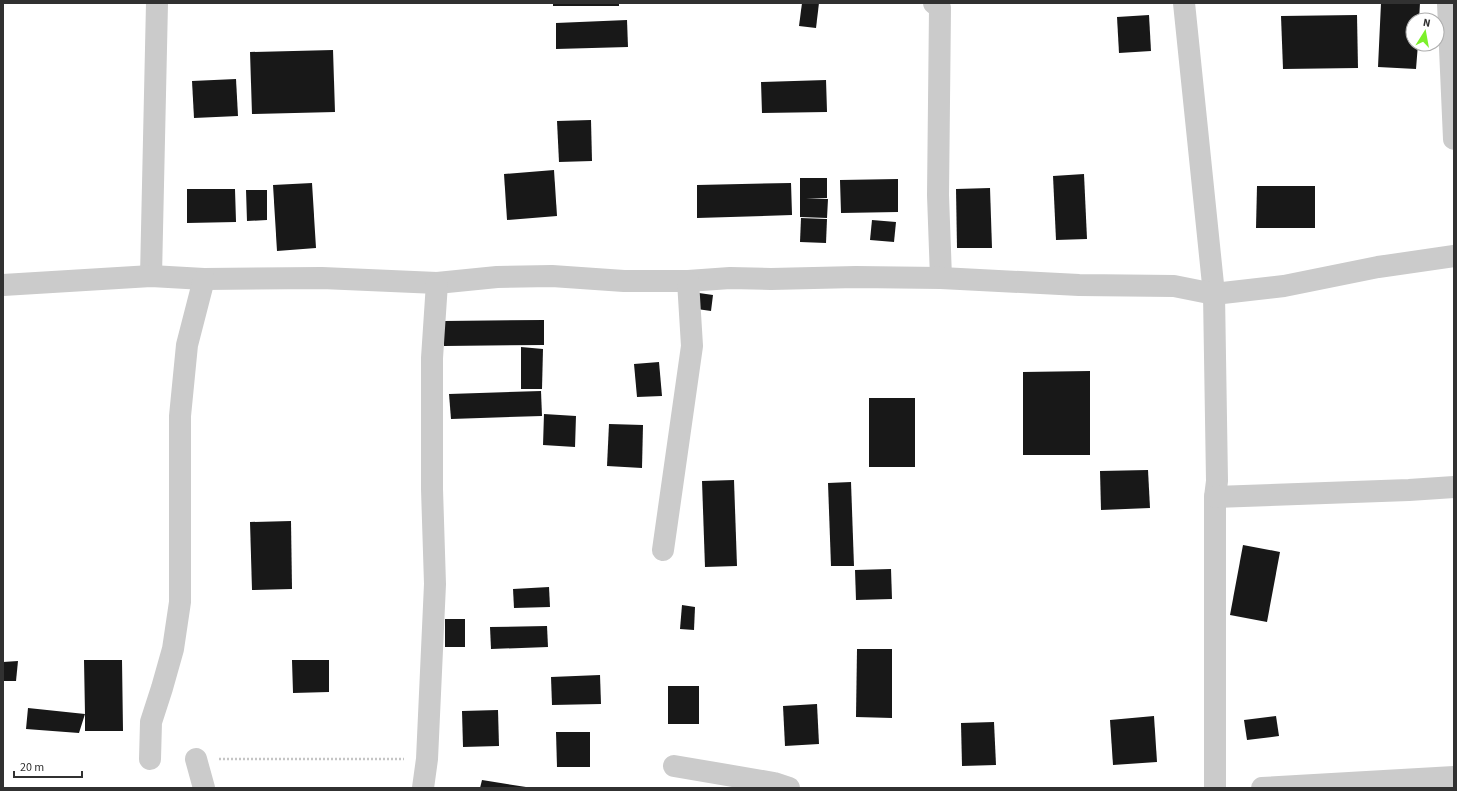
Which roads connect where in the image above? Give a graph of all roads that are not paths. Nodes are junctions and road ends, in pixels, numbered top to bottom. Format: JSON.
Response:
{"nodes":[{"id":1,"x":157,"y":3,"type":"edge"},
{"id":2,"x":934,"y":3,"type":"edge"},
{"id":3,"x":1184,"y":3,"type":"edge"},
{"id":4,"x":1448,"y":3,"type":"edge"},
{"id":5,"x":1454,"y":139,"type":"edge"},
{"id":6,"x":1454,"y":256,"type":"edge"},
{"id":7,"x":151,"y":276,"type":"junction"},
{"id":8,"x":204,"y":278,"type":"junction"},
{"id":9,"x":941,"y":278,"type":"junction"},
{"id":10,"x":688,"y":281,"type":"junction"},
{"id":11,"x":437,"y":283,"type":"junction"},
{"id":12,"x":3,"y":285,"type":"edge"},
{"id":13,"x":1214,"y":294,"type":"junction"},
{"id":14,"x":1454,"y":486,"type":"edge"},
{"id":15,"x":1215,"y":497,"type":"junction"},
{"id":16,"x":663,"y":550,"type":"dead end"},
{"id":17,"x":150,"y":759,"type":"dead end"},
{"id":18,"x":196,"y":759,"type":"road end"},
{"id":19,"x":674,"y":766,"type":"dead end"},
{"id":20,"x":1454,"y":777,"type":"edge"},
{"id":21,"x":204,"y":788,"type":"edge"},
{"id":22,"x":423,"y":788,"type":"edge"},
{"id":23,"x":789,"y":788,"type":"edge"},
{"id":24,"x":1215,"y":788,"type":"edge"},
{"id":25,"x":1262,"y":788,"type":"edge"}],
"edges":[{"from":1,"to":7,"type":"street"},
{"from":2,"to":9,"type":"street"},
{"from":3,"to":13,"type":"street"},
{"from":4,"to":5,"type":"street"},
{"from":6,"to":13,"type":"street"},
{"from":7,"to":8,"type":"street"},
{"from":7,"to":12,"type":"street"},
{"from":8,"to":11,"type":"street"},
{"from":8,"to":17,"type":"street"},
{"from":9,"to":10,"type":"street"},
{"from":9,"to":13,"type":"street"},
{"from":10,"to":11,"type":"street"},
{"from":10,"to":16,"type":"street"},
{"from":11,"to":22,"type":"street"},
{"from":13,"to":15,"type":"street"},
{"from":14,"to":15,"type":"street"},
{"from":15,"to":24,"type":"street"},
{"from":18,"to":21,"type":"street"},
{"from":19,"to":23,"type":"street"},
{"from":20,"to":25,"type":"street"}]}
